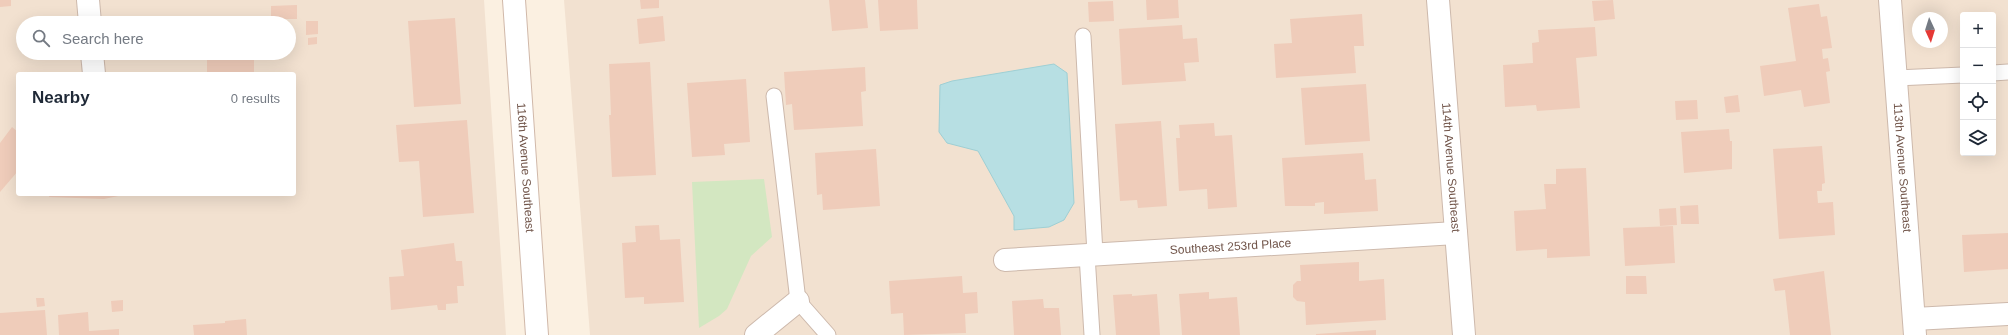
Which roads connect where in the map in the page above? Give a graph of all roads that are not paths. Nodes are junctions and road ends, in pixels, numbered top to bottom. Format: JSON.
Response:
{"nodes":[{"id":1,"x":88,"y":0,"type":"edge"},
{"id":2,"x":514,"y":0,"type":"edge"},
{"id":3,"x":1438,"y":0,"type":"edge"},
{"id":4,"x":1890,"y":0,"type":"edge"},
{"id":5,"x":89,"y":16,"type":"edge"},
{"id":6,"x":1083,"y":36,"type":"dead end"},
{"id":7,"x":93,"y":60,"type":"edge"},
{"id":8,"x":94,"y":72,"type":"edge"},
{"id":9,"x":2008,"y":72,"type":"edge"},
{"id":10,"x":1996,"y":73,"type":"edge"},
{"id":11,"x":1960,"y":75,"type":"edge"},
{"id":12,"x":1896,"y":78,"type":"junction"},
{"id":13,"x":774,"y":96,"type":"dead end"},
{"id":14,"x":1456,"y":234,"type":"junction"},
{"id":15,"x":1091,"y":254,"type":"junction"},
{"id":16,"x":1005,"y":260,"type":"dead end"},
{"id":17,"x":798,"y":301,"type":"junction"},
{"id":18,"x":2008,"y":314,"type":"edge"},
{"id":19,"x":1914,"y":327,"type":"edge"},
{"id":20,"x":537,"y":335,"type":"edge"},
{"id":21,"x":756,"y":335,"type":"edge"},
{"id":22,"x":828,"y":335,"type":"edge"},
{"id":23,"x":1092,"y":335,"type":"edge"},
{"id":24,"x":1464,"y":335,"type":"edge"}],
"edges":[{"from":1,"to":5,"type":"street"},
{"from":2,"to":20,"type":"street","name":"116th Avenue Southeast"},
{"from":3,"to":14,"type":"street","name":"114th Avenue Southeast"},
{"from":4,"to":12,"type":"street","name":"113th Avenue Southeast"},
{"from":6,"to":15,"type":"lane"},
{"from":7,"to":8,"type":"street"},
{"from":9,"to":10,"type":"lane"},
{"from":11,"to":12,"type":"lane"},
{"from":12,"to":19,"type":"street","name":"113th Avenue Southeast"},
{"from":13,"to":17,"type":"lane"},
{"from":14,"to":15,"type":"street","name":"Southeast 253rd Place"},
{"from":14,"to":24,"type":"street","name":"114th Avenue Southeast"},
{"from":15,"to":16,"type":"street","name":"Southeast 253rd Place"},
{"from":15,"to":23,"type":"lane"},
{"from":17,"to":21,"type":"street"},
{"from":17,"to":22,"type":"lane"},
{"from":18,"to":19,"type":"street"}]}
